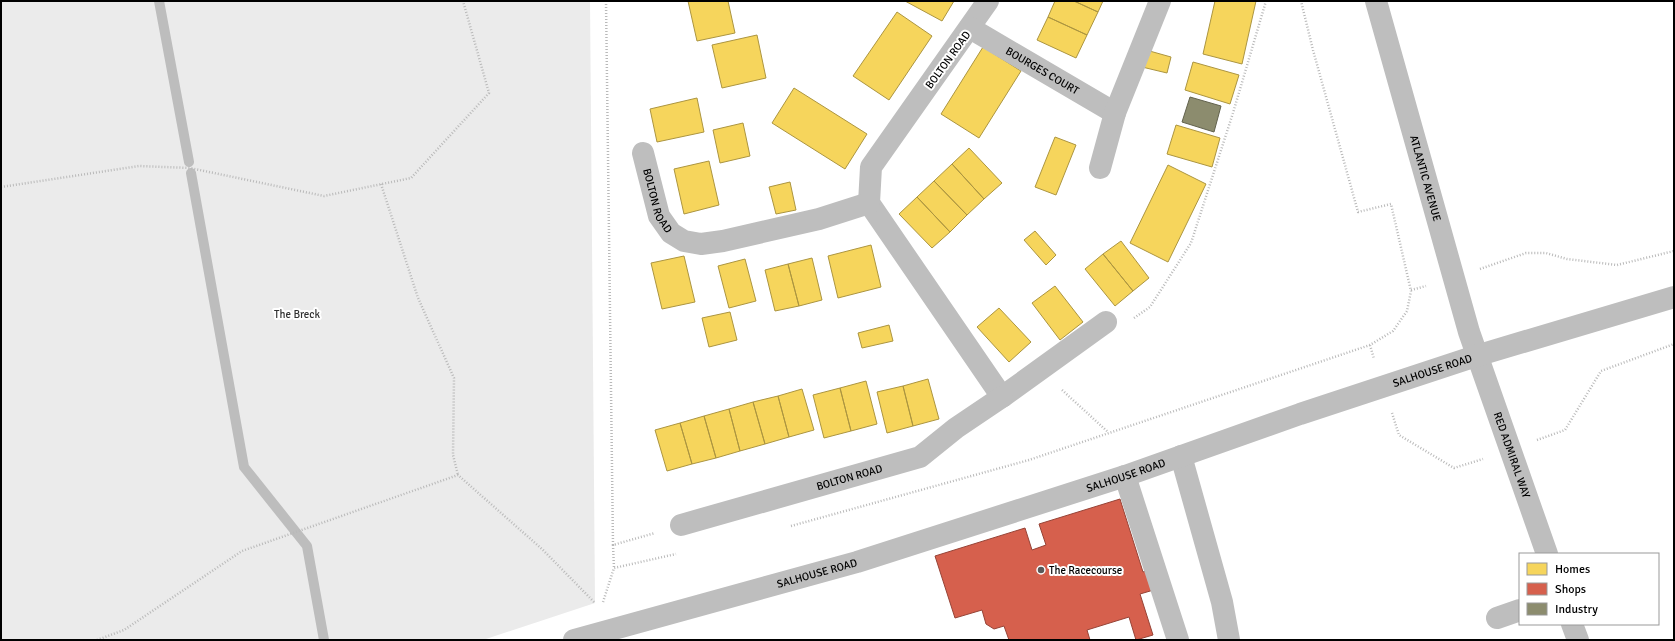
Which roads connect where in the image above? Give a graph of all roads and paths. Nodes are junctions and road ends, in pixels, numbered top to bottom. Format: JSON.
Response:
{"nodes":[{"id":1,"x":463,"y":1,"type":"edge"},
{"id":2,"x":606,"y":1,"type":"edge"},
{"id":3,"x":988,"y":1,"type":"edge"},
{"id":4,"x":1160,"y":1,"type":"edge"},
{"id":5,"x":1266,"y":1,"type":"edge"},
{"id":6,"x":1301,"y":1,"type":"edge"},
{"id":7,"x":1376,"y":1,"type":"edge"},
{"id":8,"x":970,"y":28,"type":"junction"},
{"id":9,"x":1114,"y":113,"type":"junction"},
{"id":10,"x":643,"y":153,"type":"dead end"},
{"id":11,"x":1100,"y":168,"type":"dead end"},
{"id":12,"x":381,"y":184,"type":"junction"},
{"id":13,"x":1,"y":187,"type":"edge"},
{"id":14,"x":869,"y":203,"type":"junction"},
{"id":15,"x":1674,"y":251,"type":"edge"},
{"id":16,"x":1526,"y":253,"type":"dead end"},
{"id":17,"x":1674,"y":297,"type":"edge"},
{"id":18,"x":1106,"y":322,"type":"joint"},
{"id":19,"x":1674,"y":344,"type":"edge"},
{"id":20,"x":1476,"y":356,"type":"junction"},
{"id":21,"x":1040,"y":370,"type":"junction"},
{"id":22,"x":1002,"y":398,"type":"junction"},
{"id":23,"x":1565,"y":430,"type":"dead end"},
{"id":24,"x":1108,"y":433,"type":"junction"},
{"id":25,"x":1399,"y":435,"type":"dead end"},
{"id":26,"x":1180,"y":456,"type":"junction"},
{"id":27,"x":1454,"y":468,"type":"dead end"},
{"id":28,"x":458,"y":474,"type":"junction"},
{"id":29,"x":1125,"y":476,"type":"junction"},
{"id":30,"x":681,"y":525,"type":"joint"},
{"id":31,"x":787,"y":527,"type":"dead end"},
{"id":32,"x":613,"y":545,"type":"junction"},
{"id":33,"x":682,"y":553,"type":"dead end"},
{"id":34,"x":1547,"y":553,"type":"edge"},
{"id":35,"x":614,"y":568,"type":"junction"},
{"id":36,"x":595,"y":603,"type":"dead end"},
{"id":37,"x":1519,"y":610,"type":"edge"},
{"id":38,"x":1497,"y":618,"type":"dead end"},
{"id":39,"x":1572,"y":625,"type":"edge"},
{"id":40,"x":584,"y":637,"type":"edge"},
{"id":41,"x":97,"y":640,"type":"edge"},
{"id":42,"x":1178,"y":640,"type":"edge"},
{"id":43,"x":1229,"y":640,"type":"edge"},
{"id":44,"x":1578,"y":640,"type":"edge"}],
"edges":[{"from":1,"to":12,"type":"path"},
{"from":2,"to":32,"type":"path"},
{"from":3,"to":8,"type":"street","name":"BOLTON ROAD"},
{"from":4,"to":9,"type":"street"},
{"from":5,"to":18,"type":"path"},
{"from":6,"to":24,"type":"path"},
{"from":7,"to":20,"type":"street","name":"ATLANTIC AVENUE"},
{"from":8,"to":9,"type":"street","name":"BOURGES COURT"},
{"from":8,"to":14,"type":"street","name":"BOLTON ROAD"},
{"from":9,"to":11,"type":"street"},
{"from":10,"to":14,"type":"street","name":"BOLTON ROAD"},
{"from":12,"to":13,"type":"path"},
{"from":12,"to":28,"type":"path"},
{"from":14,"to":22,"type":"street"},
{"from":15,"to":16,"type":"path"},
{"from":17,"to":20,"type":"street","name":"SALHOUSE ROAD"},
{"from":18,"to":21,"type":"street","name":"BOLTON ROAD"},
{"from":19,"to":23,"type":"path"},
{"from":20,"to":26,"type":"street","name":"SALHOUSE ROAD"},
{"from":20,"to":34,"type":"street","name":"RED ADMIRAL WAY"},
{"from":21,"to":22,"type":"street","name":"BOLTON ROAD"},
{"from":21,"to":24,"type":"path"},
{"from":22,"to":30,"type":"street","name":"BOLTON ROAD"},
{"from":24,"to":31,"type":"path"},
{"from":25,"to":27,"type":"path"},
{"from":26,"to":29,"type":"street","name":"SALHOUSE ROAD"},
{"from":26,"to":43,"type":"street"},
{"from":28,"to":36,"type":"path"},
{"from":28,"to":41,"type":"path"},
{"from":29,"to":40,"type":"street","name":"SALHOUSE ROAD"},
{"from":29,"to":42,"type":"street"},
{"from":30,"to":32,"type":"path"},
{"from":32,"to":35,"type":"path"},
{"from":33,"to":35,"type":"path"},
{"from":35,"to":40,"type":"path"},
{"from":37,"to":38,"type":"street"},
{"from":39,"to":44,"type":"street"}]}
